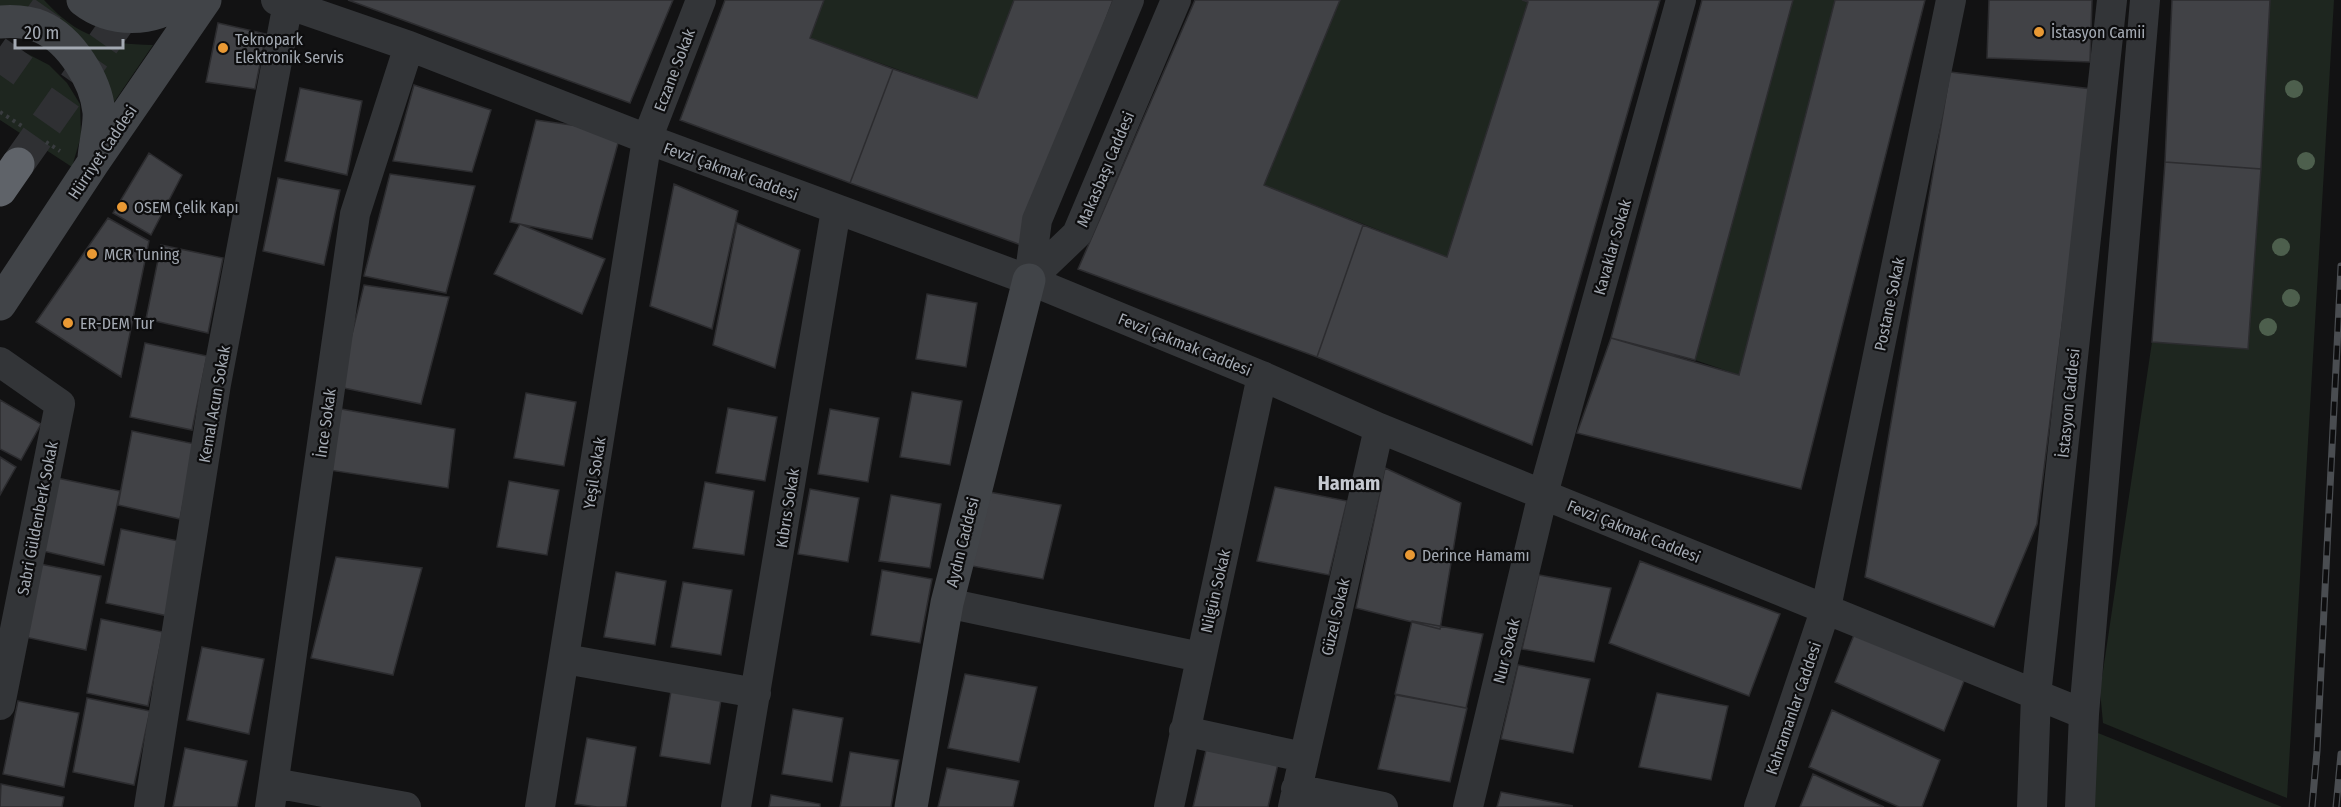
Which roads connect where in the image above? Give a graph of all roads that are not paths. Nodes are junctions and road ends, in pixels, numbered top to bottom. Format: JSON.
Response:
{"nodes":[{"id":1,"x":83,"y":0,"type":"edge"},
{"id":2,"x":701,"y":0,"type":"edge"},
{"id":3,"x":1129,"y":0,"type":"edge"},
{"id":4,"x":1176,"y":0,"type":"edge"},
{"id":5,"x":1681,"y":0,"type":"edge"},
{"id":6,"x":1951,"y":0,"type":"edge"},
{"id":7,"x":2112,"y":0,"type":"edge"},
{"id":8,"x":2145,"y":0,"type":"edge"},
{"id":9,"x":282,"y":2,"type":"edge"},
{"id":10,"x":194,"y":5,"type":"edge"},
{"id":11,"x":0,"y":22,"type":"edge"},
{"id":12,"x":409,"y":46,"type":"junction"},
{"id":13,"x":647,"y":140,"type":"junction"},
{"id":14,"x":91,"y":166,"type":"junction"},
{"id":15,"x":836,"y":210,"type":"junction"},
{"id":16,"x":1029,"y":280,"type":"junction"},
{"id":17,"x":0,"y":304,"type":"edge"},
{"id":18,"x":0,"y":362,"type":"edge"},
{"id":19,"x":1262,"y":376,"type":"junction"},
{"id":20,"x":1379,"y":428,"type":"junction"},
{"id":21,"x":1543,"y":494,"type":"junction"},
{"id":22,"x":946,"y":603,"type":"junction"},
{"id":23,"x":1826,"y":608,"type":"junction"},
{"id":24,"x":1200,"y":657,"type":"junction"},
{"id":25,"x":565,"y":659,"type":"junction"},
{"id":26,"x":756,"y":693,"type":"junction"},
{"id":27,"x":2036,"y":695,"type":"junction"},
{"id":28,"x":0,"y":705,"type":"edge"},
{"id":29,"x":2084,"y":714,"type":"junction"},
{"id":30,"x":1184,"y":731,"type":"junction"},
{"id":31,"x":1303,"y":757,"type":"junction"},
{"id":32,"x":272,"y":795,"type":"edge"},
{"id":33,"x":1294,"y":798,"type":"edge"},
{"id":34,"x":149,"y":807,"type":"edge"},
{"id":35,"x":406,"y":807,"type":"edge"},
{"id":36,"x":540,"y":807,"type":"edge"},
{"id":37,"x":736,"y":807,"type":"edge"},
{"id":38,"x":911,"y":807,"type":"edge"},
{"id":39,"x":1169,"y":807,"type":"edge"},
{"id":40,"x":1383,"y":807,"type":"edge"},
{"id":41,"x":1468,"y":807,"type":"edge"},
{"id":42,"x":1759,"y":807,"type":"edge"},
{"id":43,"x":2032,"y":807,"type":"edge"},
{"id":44,"x":2080,"y":807,"type":"edge"}],
"edges":[{"from":1,"to":10,"type":"main road"},
{"from":2,"to":13,"type":"street","name":"Eczane Sokak"},
{"from":3,"to":16,"type":"street"},
{"from":4,"to":16,"type":"street","name":"Makasbaşı Caddesi"},
{"from":5,"to":21,"type":"street","name":"Kavaklar Sokak"},
{"from":6,"to":23,"type":"street","name":"Postane Sokak"},
{"from":7,"to":27,"type":"street","name":"İstasyon Caddesi"},
{"from":8,"to":29,"type":"street"},
{"from":9,"to":12,"type":"street","name":"Fevzi Çakmak Caddesi"},
{"from":9,"to":34,"type":"street","name":"Kemal Acun Sokak"},
{"from":10,"to":14,"type":"main road","name":"Hürriyet Caddesi"},
{"from":11,"to":14,"type":"main road"},
{"from":12,"to":13,"type":"street","name":"Fevzi Çakmak Caddesi"},
{"from":12,"to":32,"type":"street","name":"İnce Sokak"},
{"from":13,"to":15,"type":"street","name":"Fevzi Çakmak Caddesi"},
{"from":13,"to":25,"type":"street","name":"Yeşil Sokak"},
{"from":14,"to":17,"type":"main road","name":"Hürriyet Caddesi"},
{"from":15,"to":16,"type":"street","name":"Fevzi Çakmak Caddesi"},
{"from":15,"to":26,"type":"street","name":"Kıbrıs Sokak"},
{"from":16,"to":19,"type":"street","name":"Fevzi Çakmak Caddesi"},
{"from":16,"to":22,"type":"main road","name":"Aydın Caddesi"},
{"from":18,"to":28,"type":"street","name":"Sabri Güldenberk Sokak"},
{"from":19,"to":20,"type":"street","name":"Fevzi Çakmak Caddesi"},
{"from":19,"to":24,"type":"street","name":"Nilgün Sokak"},
{"from":20,"to":21,"type":"street","name":"Fevzi Çakmak Caddesi"},
{"from":20,"to":31,"type":"street","name":"Güzel Sokak"},
{"from":21,"to":23,"type":"street","name":"Fevzi Çakmak Caddesi"},
{"from":21,"to":41,"type":"street","name":"Nur Sokak"},
{"from":22,"to":24,"type":"street"},
{"from":22,"to":38,"type":"main road","name":"Aydın Caddesi"},
{"from":23,"to":27,"type":"street","name":"Fevzi Çakmak Caddesi"},
{"from":23,"to":42,"type":"street","name":"Kahramanlar Caddesi"},
{"from":24,"to":30,"type":"street","name":"Nilgün Sokak"},
{"from":25,"to":26,"type":"street"},
{"from":25,"to":36,"type":"street","name":"Yeşil Sokak"},
{"from":26,"to":37,"type":"street","name":"Kıbrıs Sokak"},
{"from":27,"to":29,"type":"street","name":"Fevzi Çakmak Caddesi"},
{"from":27,"to":43,"type":"street","name":"İstasyon Caddesi"},
{"from":29,"to":44,"type":"street"},
{"from":30,"to":31,"type":"street"},
{"from":30,"to":39,"type":"street","name":"Nilgün Sokak"},
{"from":31,"to":33,"type":"street","name":"Güzel Sokak"},
{"from":32,"to":35,"type":"street"},
{"from":33,"to":40,"type":"street"}]}
